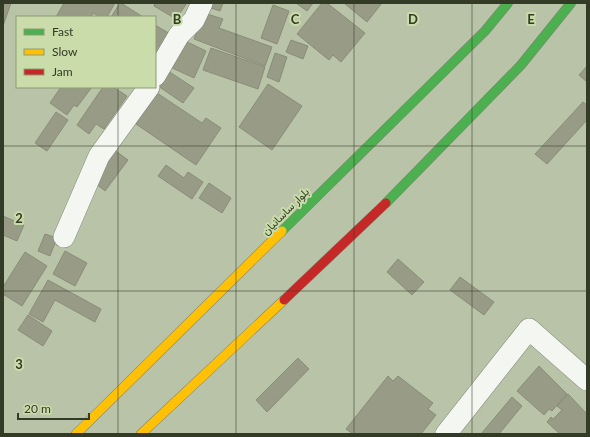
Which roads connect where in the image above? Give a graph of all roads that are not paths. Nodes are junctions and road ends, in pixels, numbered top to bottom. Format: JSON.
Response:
{"nodes":[{"id":1,"x":202,"y":3,"type":"edge"},
{"id":2,"x":508,"y":3,"type":"edge"},
{"id":3,"x":571,"y":3,"type":"edge"},
{"id":4,"x":156,"y":74,"type":"edge"},
{"id":5,"x":148,"y":88,"type":"edge"},
{"id":6,"x":64,"y":237,"type":"dead end"},
{"id":7,"x":587,"y":380,"type":"edge"},
{"id":8,"x":76,"y":434,"type":"edge"},
{"id":9,"x":141,"y":434,"type":"edge"},
{"id":10,"x":446,"y":434,"type":"edge"}],
"edges":[{"from":1,"to":4,"type":"street"},
{"from":2,"to":8,"type":"highway","name":"بلوار ساسانیان"},
{"from":3,"to":9,"type":"highway"},
{"from":5,"to":6,"type":"street"},
{"from":7,"to":10,"type":"street"}]}
